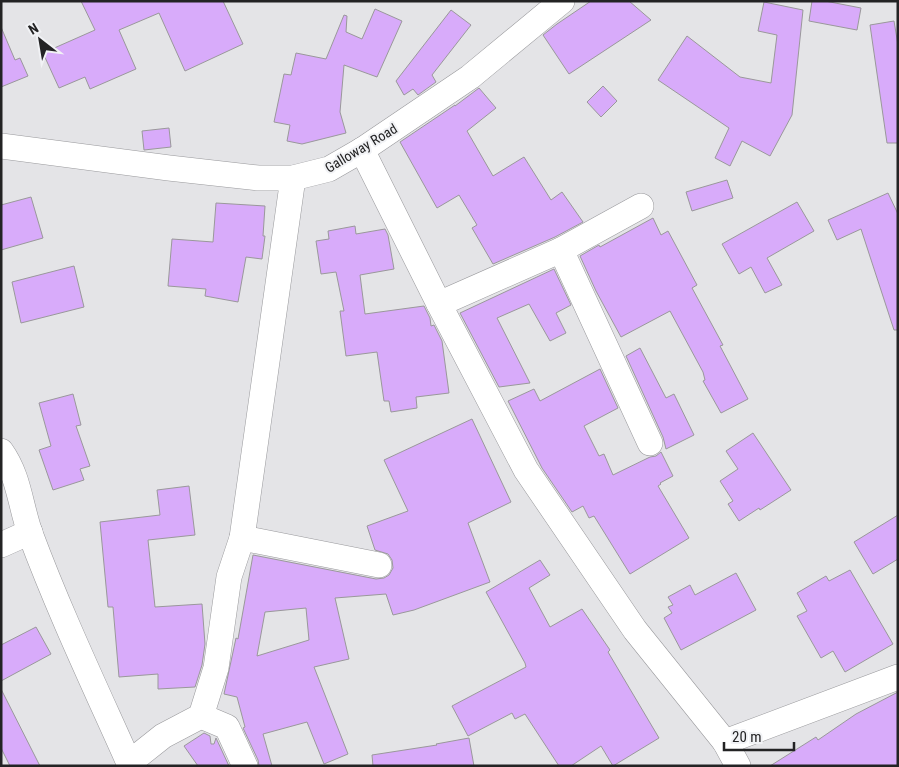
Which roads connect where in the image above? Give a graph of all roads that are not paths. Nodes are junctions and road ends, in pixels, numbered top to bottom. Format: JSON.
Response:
{"nodes":[{"id":1,"x":562,"y":1,"type":"edge"},
{"id":2,"x":1,"y":146,"type":"edge"},
{"id":3,"x":362,"y":150,"type":"junction"},
{"id":4,"x":294,"y":178,"type":"junction"},
{"id":5,"x":641,"y":206,"type":"dead end"},
{"id":6,"x":562,"y":250,"type":"junction"},
{"id":7,"x":439,"y":304,"type":"junction"},
{"id":8,"x":650,"y":443,"type":"dead end"},
{"id":9,"x":1,"y":451,"type":"edge"},
{"id":10,"x":30,"y":532,"type":"junction"},
{"id":11,"x":242,"y":538,"type":"junction"},
{"id":12,"x":1,"y":545,"type":"edge"},
{"id":13,"x":379,"y":564,"type":"dead end"},
{"id":14,"x":898,"y":677,"type":"edge"},
{"id":15,"x":201,"y":716,"type":"junction"},
{"id":16,"x":725,"y":742,"type":"junction"},
{"id":17,"x":127,"y":764,"type":"edge"},
{"id":18,"x":245,"y":766,"type":"edge"},
{"id":19,"x":738,"y":766,"type":"edge"}],
"edges":[{"from":1,"to":3,"type":"street","name":"Galloway Road"},
{"from":2,"to":4,"type":"street","name":"Galloway Road"},
{"from":3,"to":4,"type":"street","name":"Galloway Road"},
{"from":3,"to":7,"type":"street"},
{"from":4,"to":11,"type":"street"},
{"from":5,"to":6,"type":"street"},
{"from":6,"to":7,"type":"street"},
{"from":6,"to":8,"type":"street"},
{"from":7,"to":16,"type":"street"},
{"from":9,"to":10,"type":"street"},
{"from":10,"to":12,"type":"street"},
{"from":10,"to":17,"type":"street"},
{"from":11,"to":13,"type":"street"},
{"from":11,"to":15,"type":"street"},
{"from":14,"to":16,"type":"street"},
{"from":15,"to":17,"type":"street"},
{"from":15,"to":18,"type":"street"},
{"from":16,"to":19,"type":"street"}]}
